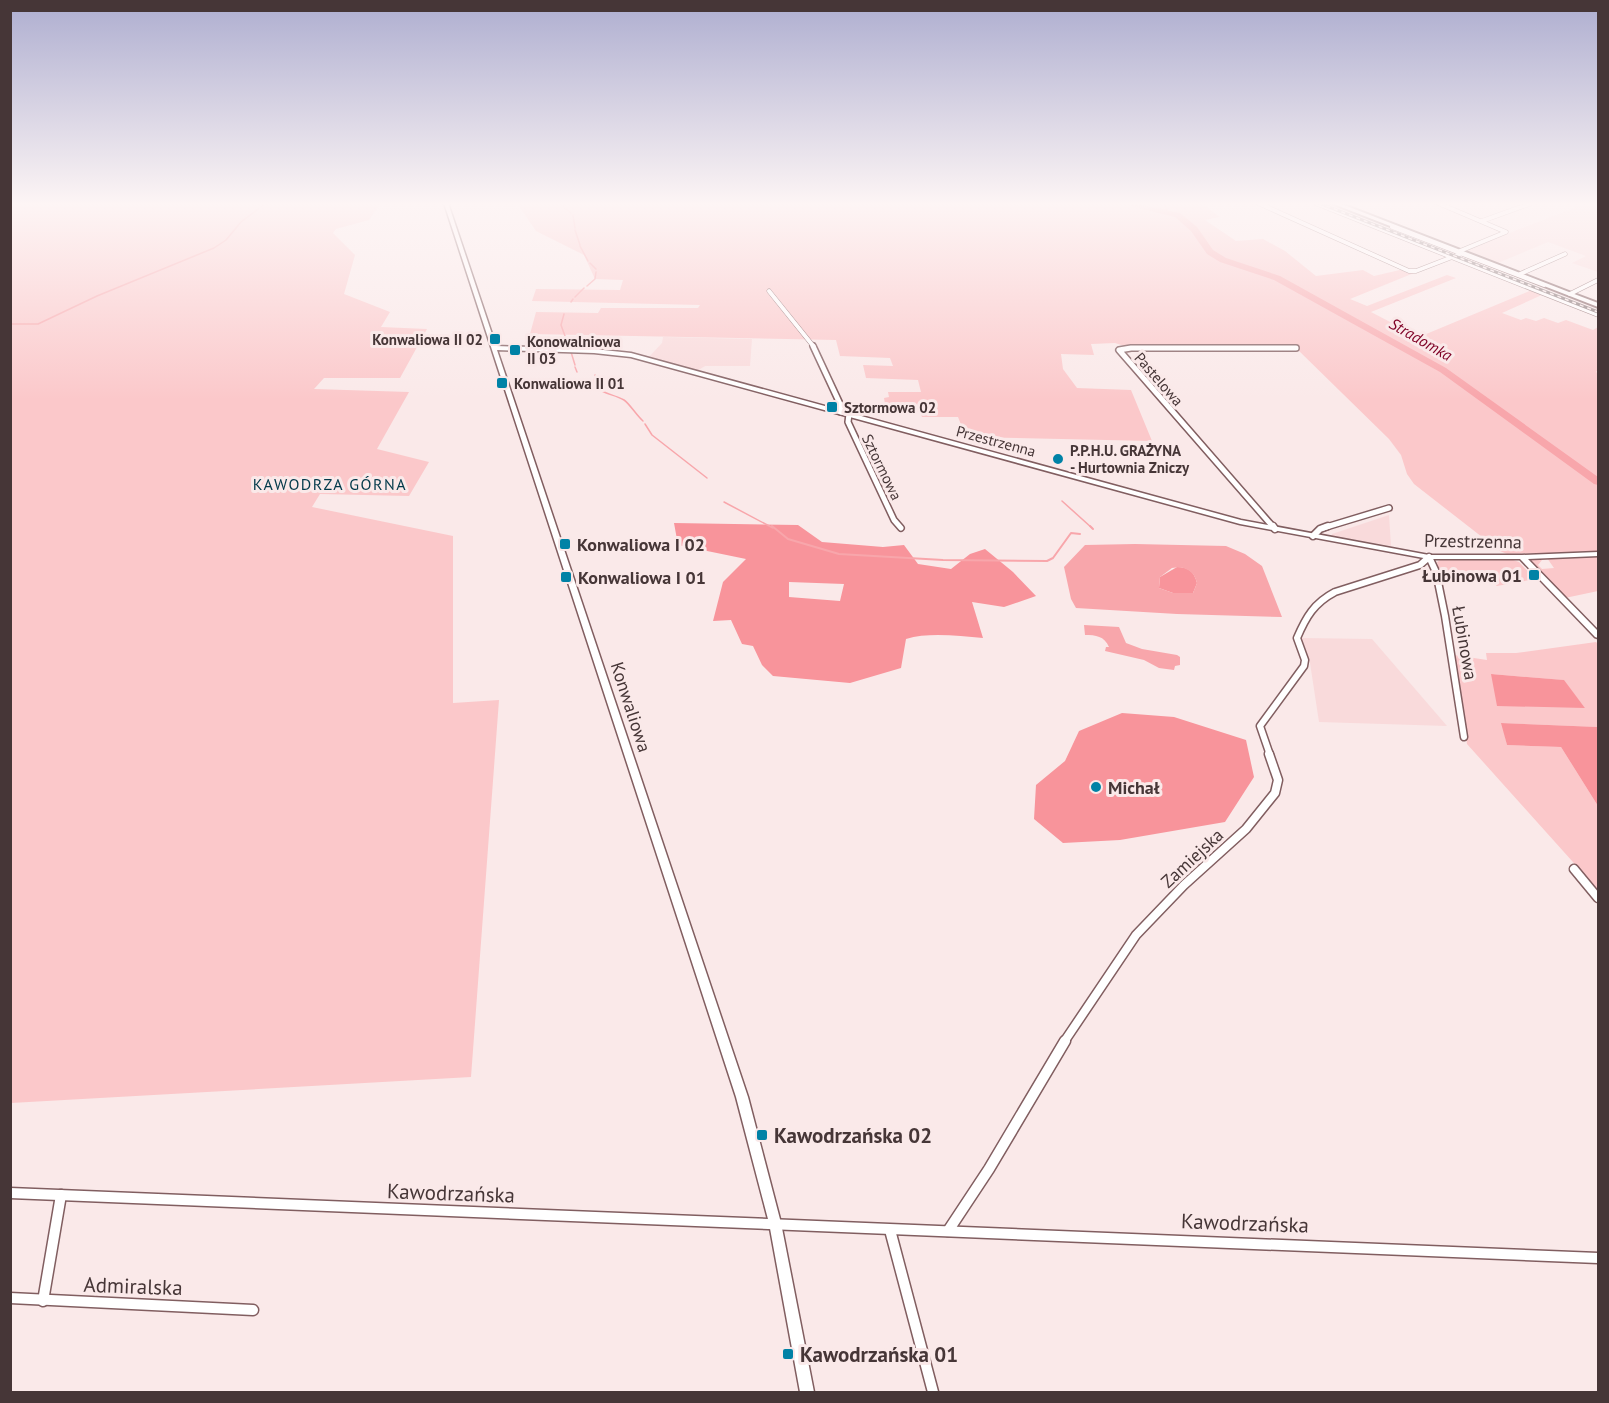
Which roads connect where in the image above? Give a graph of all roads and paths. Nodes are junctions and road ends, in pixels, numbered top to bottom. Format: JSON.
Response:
{"nodes":[{"id":1,"x":468,"y":268,"type":"edge"},
{"id":2,"x":1403,"y":268,"type":"edge"},
{"id":3,"x":1422,"y":268,"type":"edge"},
{"id":4,"x":1481,"y":268,"type":"edge"},
{"id":5,"x":1500,"y":268,"type":"edge"},
{"id":6,"x":1500,"y":268,"type":"edge"},
{"id":7,"x":1504,"y":268,"type":"edge"},
{"id":8,"x":1532,"y":268,"type":"edge"},
{"id":9,"x":1520,"y":274,"type":"junction"},
{"id":10,"x":1599,"y":280,"type":"edge"},
{"id":11,"x":1546,"y":286,"type":"junction"},
{"id":12,"x":769,"y":291,"type":"dead end"},
{"id":13,"x":1569,"y":293,"type":"junction"},
{"id":14,"x":1599,"y":305,"type":"edge"},
{"id":15,"x":1599,"y":315,"type":"edge"},
{"id":16,"x":494,"y":348,"type":"junction"},
{"id":17,"x":1296,"y":348,"type":"dead end"},
{"id":18,"x":845,"y":413,"type":"junction"},
{"id":19,"x":1389,"y":508,"type":"dead end"},
{"id":20,"x":901,"y":528,"type":"dead end"},
{"id":21,"x":1275,"y":529,"type":"junction"},
{"id":22,"x":1313,"y":536,"type":"junction"},
{"id":23,"x":1599,"y":554,"type":"edge"},
{"id":24,"x":1430,"y":557,"type":"junction"},
{"id":25,"x":1522,"y":557,"type":"junction"},
{"id":26,"x":1599,"y":635,"type":"edge"},
{"id":27,"x":1464,"y":737,"type":"dead end"},
{"id":28,"x":1574,"y":869,"type":"dead end"},
{"id":29,"x":1599,"y":898,"type":"edge"},
{"id":30,"x":10,"y":1193,"type":"edge"},
{"id":31,"x":61,"y":1195,"type":"junction"},
{"id":32,"x":775,"y":1223,"type":"junction"},
{"id":33,"x":890,"y":1230,"type":"junction"},
{"id":34,"x":948,"y":1231,"type":"junction"},
{"id":35,"x":1599,"y":1258,"type":"edge"},
{"id":36,"x":10,"y":1298,"type":"edge"},
{"id":37,"x":43,"y":1301,"type":"junction"},
{"id":38,"x":253,"y":1310,"type":"dead end"},
{"id":39,"x":807,"y":1392,"type":"edge"},
{"id":40,"x":933,"y":1392,"type":"edge"}],
"edges":[{"from":1,"to":16,"type":"street","name":"Konwaliowa"},
{"from":2,"to":3,"type":"street"},
{"from":4,"to":15,"type":"street"},
{"from":5,"to":11,"type":"main road"},
{"from":6,"to":11,"type":"street"},
{"from":7,"to":9,"type":"main road"},
{"from":8,"to":9,"type":"street"},
{"from":9,"to":13,"type":"main road"},
{"from":10,"to":13,"type":"street"},
{"from":11,"to":13,"type":"main road"},
{"from":12,"to":18,"type":"street","name":"Sztormowa"},
{"from":13,"to":14,"type":"main road"},
{"from":16,"to":18,"type":"street","name":"Przestrzenna"},
{"from":16,"to":32,"type":"street","name":"Konwaliowa"},
{"from":17,"to":21,"type":"street","name":"Pastelowa"},
{"from":18,"to":20,"type":"street","name":"Sztormowa"},
{"from":18,"to":21,"type":"street","name":"Przestrzenna"},
{"from":19,"to":22,"type":"street"},
{"from":21,"to":22,"type":"street","name":"Przestrzenna"},
{"from":22,"to":24,"type":"street","name":"Przestrzenna"},
{"from":23,"to":25,"type":"street","name":"Przestrzenna"},
{"from":24,"to":25,"type":"street","name":"Przestrzenna"},
{"from":24,"to":27,"type":"street","name":"Łubinowa"},
{"from":24,"to":34,"type":"street","name":"Zamiejska"},
{"from":25,"to":26,"type":"street"},
{"from":28,"to":29,"type":"street"},
{"from":30,"to":31,"type":"street","name":"Kawodrzańska"},
{"from":31,"to":32,"type":"street","name":"Kawodrzańska"},
{"from":31,"to":37,"type":"street"},
{"from":32,"to":33,"type":"street","name":"Kawodrzańska"},
{"from":32,"to":39,"type":"street"},
{"from":33,"to":34,"type":"street","name":"Kawodrzańska"},
{"from":33,"to":40,"type":"street"},
{"from":34,"to":35,"type":"street","name":"Kawodrzańska"},
{"from":36,"to":37,"type":"street","name":"Admiralska"},
{"from":37,"to":38,"type":"street","name":"Admiralska"}]}
